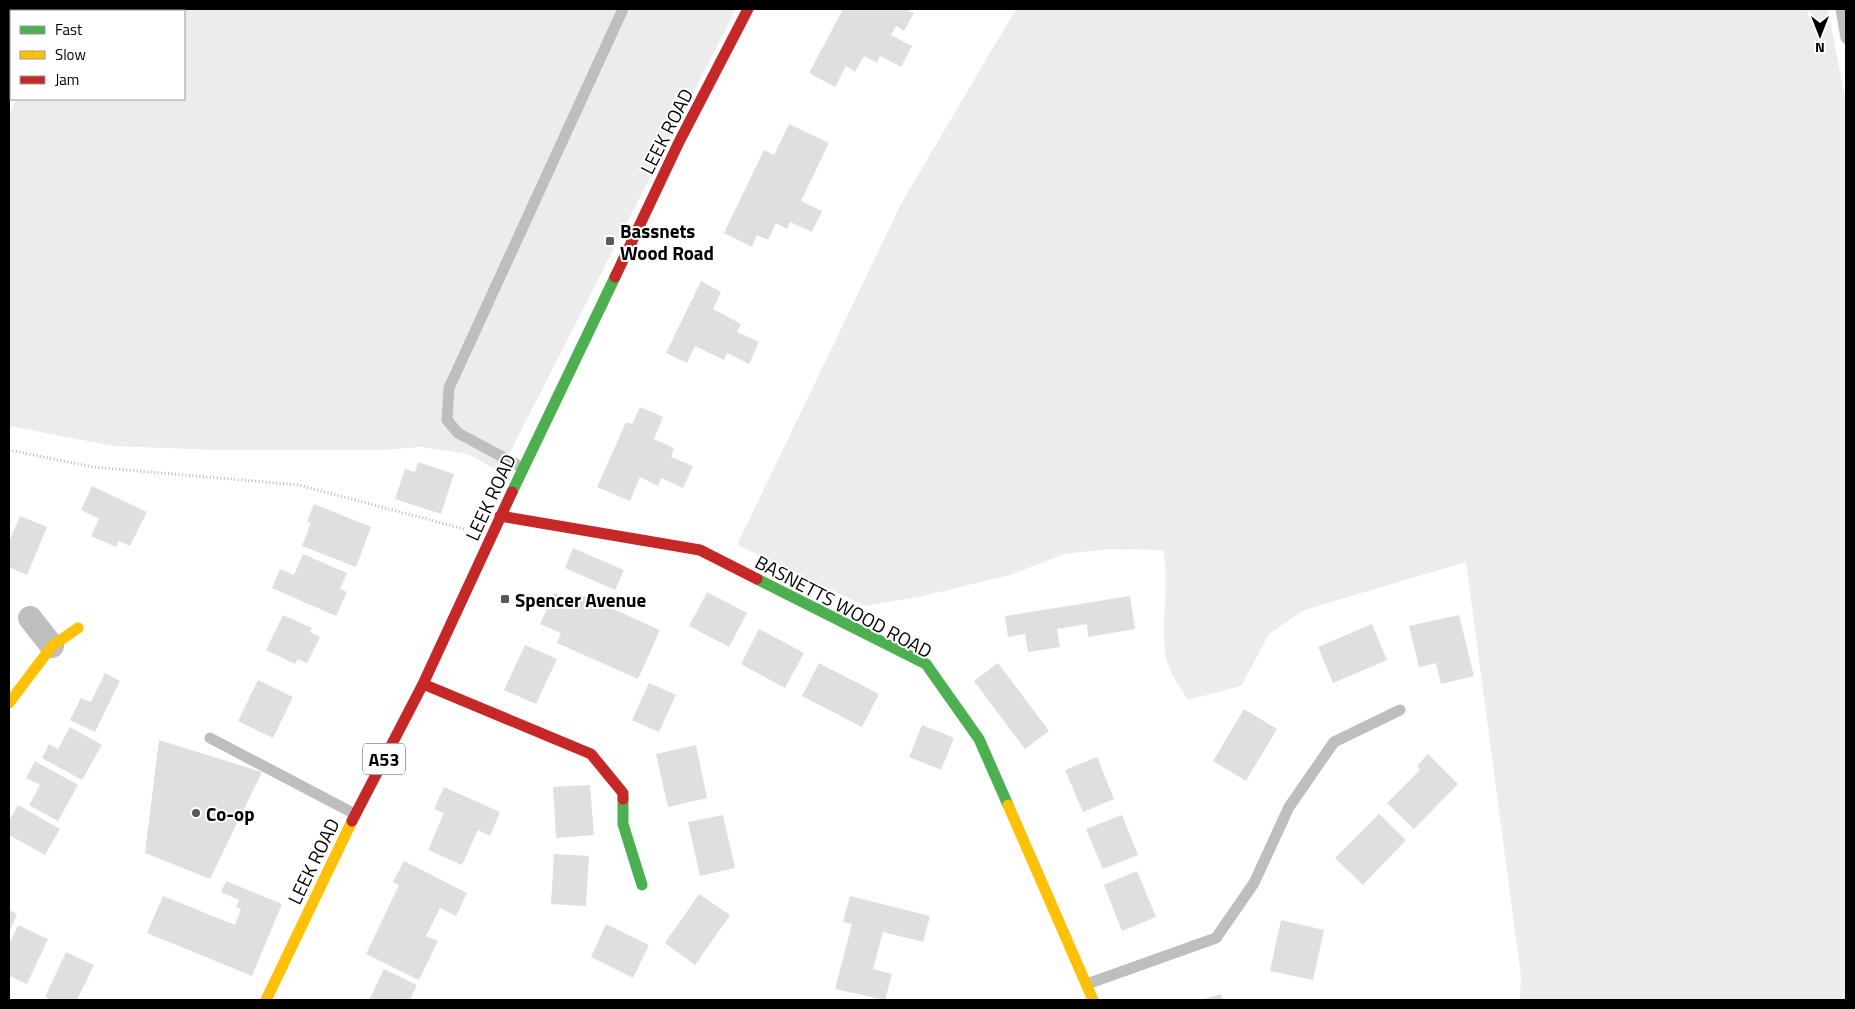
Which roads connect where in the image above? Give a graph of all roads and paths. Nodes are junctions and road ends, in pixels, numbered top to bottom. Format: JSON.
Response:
{"nodes":[{"id":1,"x":622,"y":9,"type":"edge"},
{"id":2,"x":748,"y":9,"type":"edge"},
{"id":3,"x":1841,"y":9,"type":"edge"},
{"id":4,"x":1846,"y":38,"type":"edge"},
{"id":5,"x":9,"y":450,"type":"edge"},
{"id":6,"x":522,"y":468,"type":"junction"},
{"id":7,"x":500,"y":516,"type":"junction"},
{"id":8,"x":491,"y":536,"type":"junction"},
{"id":9,"x":30,"y":618,"type":"dead end"},
{"id":10,"x":78,"y":628,"type":"dead end"},
{"id":11,"x":52,"y":646,"type":"junction"},
{"id":12,"x":423,"y":684,"type":"junction"},
{"id":13,"x":9,"y":703,"type":"edge"},
{"id":14,"x":1400,"y":710,"type":"dead end"},
{"id":15,"x":210,"y":738,"type":"dead end"},
{"id":16,"x":355,"y":814,"type":"junction"},
{"id":17,"x":642,"y":885,"type":"dead end"},
{"id":18,"x":1087,"y":984,"type":"junction"},
{"id":19,"x":266,"y":1000,"type":"edge"},
{"id":20,"x":1093,"y":1000,"type":"edge"}],
"edges":[{"from":1,"to":6,"type":"lane"},
{"from":2,"to":6,"type":"main road","name":"LEEK ROAD","number":"A53"},
{"from":3,"to":4,"type":"lane"},
{"from":5,"to":8,"type":"path"},
{"from":6,"to":7,"type":"main road","name":"LEEK ROAD","number":"A53"},
{"from":7,"to":8,"type":"main road","name":"LEEK ROAD","number":"A53"},
{"from":7,"to":18,"type":"main road","name":"BASNETTS WOOD ROAD"},
{"from":8,"to":12,"type":"main road","name":"LEEK ROAD","number":"A53"},
{"from":9,"to":11,"type":"street"},
{"from":10,"to":11,"type":"main road"},
{"from":11,"to":13,"type":"main road"},
{"from":12,"to":16,"type":"main road","name":"LEEK ROAD","number":"A53"},
{"from":12,"to":17,"type":"main road"},
{"from":14,"to":18,"type":"lane"},
{"from":15,"to":16,"type":"lane"},
{"from":16,"to":19,"type":"main road","name":"LEEK ROAD","number":"A53"},
{"from":18,"to":20,"type":"main road","name":"BASNETTS WOOD ROAD"}]}
